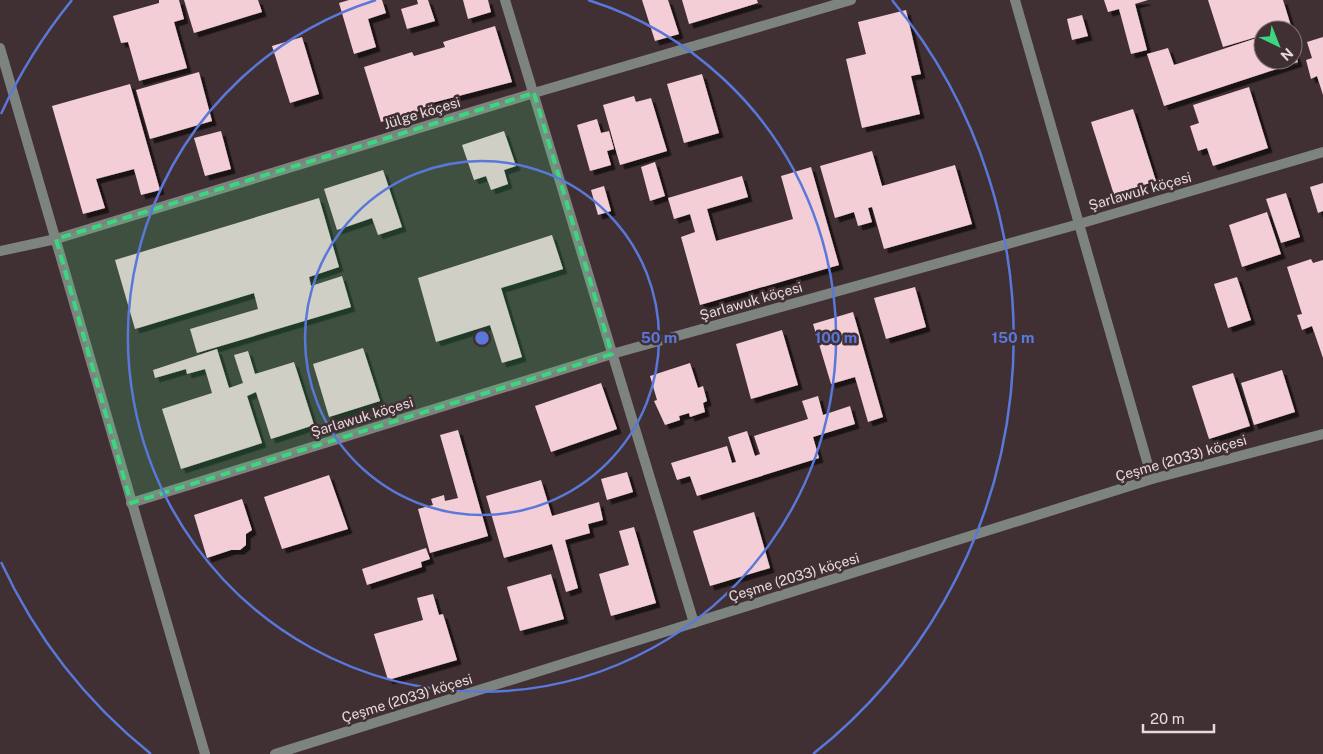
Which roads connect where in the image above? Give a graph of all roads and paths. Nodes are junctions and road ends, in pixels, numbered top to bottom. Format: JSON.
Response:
{"nodes":[{"id":1,"x":504,"y":0,"type":"edge"},
{"id":2,"x":851,"y":0,"type":"edge"},
{"id":3,"x":1015,"y":0,"type":"edge"},
{"id":4,"x":0,"y":48,"type":"edge"},
{"id":5,"x":534,"y":93,"type":"junction"},
{"id":6,"x":1323,"y":152,"type":"edge"},
{"id":7,"x":1079,"y":224,"type":"junction"},
{"id":8,"x":56,"y":239,"type":"junction"},
{"id":9,"x":0,"y":251,"type":"edge"},
{"id":10,"x":612,"y":354,"type":"junction"},
{"id":11,"x":1323,"y":434,"type":"edge"},
{"id":12,"x":1152,"y":479,"type":"junction"},
{"id":13,"x":131,"y":503,"type":"junction"},
{"id":14,"x":694,"y":623,"type":"junction"},
{"id":15,"x":205,"y":754,"type":"edge"},
{"id":16,"x":275,"y":754,"type":"edge"}],
"edges":[{"from":1,"to":5,"type":"street"},
{"from":2,"to":5,"type":"street","name":"Jülge köçesi"},
{"from":3,"to":7,"type":"street"},
{"from":4,"to":8,"type":"street"},
{"from":5,"to":8,"type":"street","name":"Jülge köçesi"},
{"from":5,"to":10,"type":"street"},
{"from":6,"to":7,"type":"street","name":"Şarlawuk köçesi"},
{"from":7,"to":10,"type":"street","name":"Şarlawuk köçesi"},
{"from":7,"to":12,"type":"street"},
{"from":8,"to":9,"type":"street","name":"Jülge köçesi"},
{"from":8,"to":13,"type":"street"},
{"from":10,"to":13,"type":"street","name":"Şarlawuk köçesi"},
{"from":10,"to":14,"type":"street"},
{"from":11,"to":12,"type":"street","name":"Çeşme (2033) köçesi"},
{"from":12,"to":14,"type":"street","name":"Çeşme (2033) köçesi"},
{"from":13,"to":15,"type":"street"},
{"from":14,"to":16,"type":"street","name":"Çeşme (2033) köçesi"}]}
